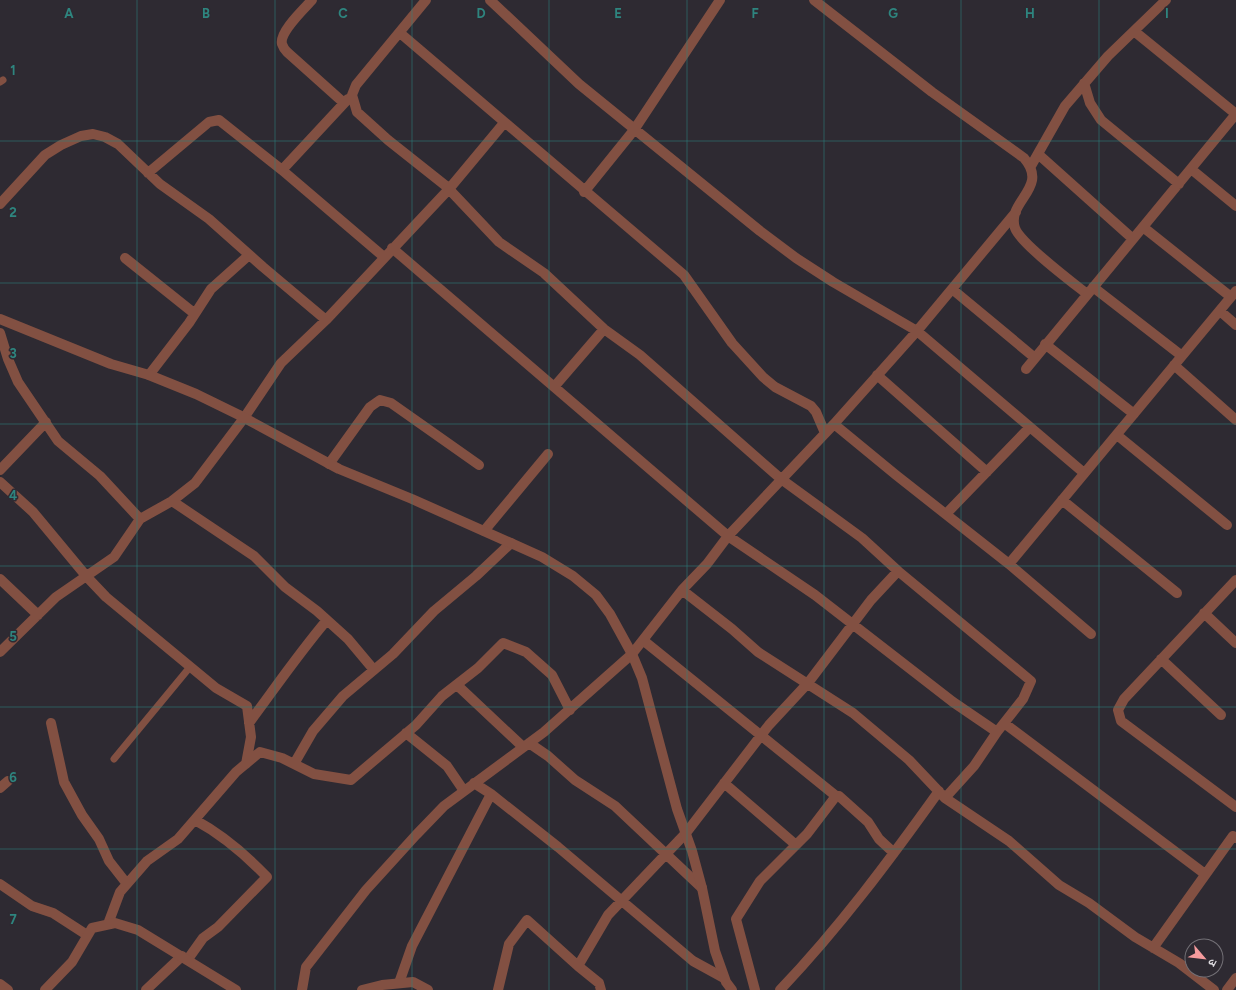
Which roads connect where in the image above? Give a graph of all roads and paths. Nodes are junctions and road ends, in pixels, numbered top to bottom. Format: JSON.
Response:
{"nodes":[{"id":1,"x":312,"y":0,"type":"edge"},
{"id":2,"x":426,"y":0,"type":"edge"},
{"id":3,"x":490,"y":0,"type":"edge"},
{"id":4,"x":720,"y":0,"type":"edge"},
{"id":5,"x":814,"y":0,"type":"edge"},
{"id":6,"x":1166,"y":0,"type":"edge"},
{"id":7,"x":1134,"y":31,"type":"junction"},
{"id":8,"x":400,"y":33,"type":"junction"},
{"id":9,"x":1084,"y":83,"type":"junction"},
{"id":10,"x":352,"y":95,"type":"junction"},
{"id":11,"x":344,"y":103,"type":"junction"},
{"id":12,"x":1236,"y":114,"type":"edge"},
{"id":13,"x":504,"y":123,"type":"junction"},
{"id":14,"x":634,"y":130,"type":"junction"},
{"id":15,"x":1038,"y":154,"type":"junction"},
{"id":16,"x":1031,"y":166,"type":"junction"},
{"id":17,"x":1190,"y":169,"type":"junction"},
{"id":18,"x":282,"y":170,"type":"junction"},
{"id":19,"x":148,"y":173,"type":"junction"},
{"id":20,"x":1179,"y":184,"type":"junction"},
{"id":21,"x":449,"y":189,"type":"junction"},
{"id":22,"x":584,"y":192,"type":"junction"},
{"id":23,"x":0,"y":204,"type":"edge"},
{"id":24,"x":1236,"y":206,"type":"edge"},
{"id":25,"x":1016,"y":212,"type":"junction"},
{"id":26,"x":1143,"y":228,"type":"junction"},
{"id":27,"x":1133,"y":239,"type":"junction"},
{"id":28,"x":392,"y":248,"type":"junction"},
{"id":29,"x":249,"y":255,"type":"junction"},
{"id":30,"x":384,"y":257,"type":"junction"},
{"id":31,"x":125,"y":258,"type":"dead end"},
{"id":32,"x":952,"y":289,"type":"junction"},
{"id":33,"x":1090,"y":291,"type":"junction"},
{"id":34,"x":1234,"y":294,"type":"edge"},
{"id":35,"x":1220,"y":311,"type":"junction"},
{"id":36,"x":195,"y":314,"type":"junction"},
{"id":37,"x":0,"y":319,"type":"edge"},
{"id":38,"x":326,"y":320,"type":"junction"},
{"id":39,"x":1236,"y":325,"type":"edge"},
{"id":40,"x":604,"y":329,"type":"junction"},
{"id":41,"x":917,"y":331,"type":"junction"},
{"id":42,"x":0,"y":333,"type":"edge"},
{"id":43,"x":1045,"y":344,"type":"junction"},
{"id":44,"x":1182,"y":356,"type":"junction"},
{"id":45,"x":1035,"y":358,"type":"junction"},
{"id":46,"x":1174,"y":366,"type":"junction"},
{"id":47,"x":1026,"y":369,"type":"dead end"},
{"id":48,"x":149,"y":375,"type":"junction"},
{"id":49,"x":876,"y":376,"type":"junction"},
{"id":50,"x":554,"y":387,"type":"junction"},
{"id":51,"x":1134,"y":414,"type":"junction"},
{"id":52,"x":244,"y":418,"type":"junction"},
{"id":53,"x":1236,"y":420,"type":"edge"},
{"id":54,"x":46,"y":422,"type":"junction"},
{"id":55,"x":834,"y":424,"type":"junction"},
{"id":56,"x":1030,"y":427,"type":"junction"},
{"id":57,"x":825,"y":433,"type":"junction"},
{"id":58,"x":1117,"y":435,"type":"junction"},
{"id":59,"x":548,"y":454,"type":"dead end"},
{"id":60,"x":329,"y":464,"type":"junction"},
{"id":61,"x":479,"y":465,"type":"dead end"},
{"id":62,"x":0,"y":470,"type":"edge"},
{"id":63,"x":987,"y":472,"type":"junction"},
{"id":64,"x":1084,"y":473,"type":"junction"},
{"id":65,"x":781,"y":479,"type":"junction"},
{"id":66,"x":0,"y":482,"type":"edge"},
{"id":67,"x":1062,"y":500,"type":"junction"},
{"id":68,"x":172,"y":501,"type":"junction"},
{"id":69,"x":946,"y":514,"type":"junction"},
{"id":70,"x":140,"y":519,"type":"junction"},
{"id":71,"x":1227,"y":525,"type":"dead end"},
{"id":72,"x":484,"y":531,"type":"junction"},
{"id":73,"x":728,"y":536,"type":"junction"},
{"id":74,"x":511,"y":543,"type":"junction"},
{"id":75,"x":1009,"y":564,"type":"junction"},
{"id":76,"x":898,"y":570,"type":"junction"},
{"id":77,"x":87,"y":577,"type":"junction"},
{"id":78,"x":0,"y":579,"type":"edge"},
{"id":79,"x":1236,"y":580,"type":"edge"},
{"id":80,"x":682,"y":590,"type":"junction"},
{"id":81,"x":1177,"y":594,"type":"dead end"},
{"id":82,"x":1204,"y":613,"type":"junction"},
{"id":83,"x":38,"y":615,"type":"junction"},
{"id":84,"x":327,"y":620,"type":"junction"},
{"id":85,"x":853,"y":624,"type":"junction"},
{"id":86,"x":1091,"y":634,"type":"dead end"},
{"id":87,"x":644,"y":641,"type":"junction"},
{"id":88,"x":1236,"y":643,"type":"edge"},
{"id":89,"x":0,"y":652,"type":"edge"},
{"id":90,"x":632,"y":654,"type":"junction"},
{"id":91,"x":1161,"y":659,"type":"junction"},
{"id":92,"x":190,"y":667,"type":"junction"},
{"id":93,"x":374,"y":670,"type":"junction"},
{"id":94,"x":808,"y":683,"type":"junction"},
{"id":95,"x":457,"y":685,"type":"junction"},
{"id":96,"x":570,"y":710,"type":"junction"},
{"id":97,"x":1221,"y":715,"type":"dead end"},
{"id":98,"x":51,"y":723,"type":"dead end"},
{"id":99,"x":249,"y":723,"type":"junction"},
{"id":100,"x":1004,"y":723,"type":"junction"},
{"id":101,"x":997,"y":732,"type":"junction"},
{"id":102,"x":406,"y":733,"type":"junction"},
{"id":103,"x":762,"y":735,"type":"junction"},
{"id":104,"x":526,"y":745,"type":"junction"},
{"id":105,"x":114,"y":759,"type":"dead end"},
{"id":106,"x":246,"y":764,"type":"junction"},
{"id":107,"x":294,"y":764,"type":"junction"},
{"id":108,"x":8,"y":781,"type":"dead end"},
{"id":109,"x":474,"y":783,"type":"junction"},
{"id":110,"x":724,"y":783,"type":"junction"},
{"id":111,"x":0,"y":788,"type":"edge"},
{"id":112,"x":464,"y":791,"type":"junction"},
{"id":113,"x":491,"y":794,"type":"junction"},
{"id":114,"x":942,"y":794,"type":"junction"},
{"id":115,"x":836,"y":796,"type":"junction"},
{"id":116,"x":1236,"y":807,"type":"edge"},
{"id":117,"x":195,"y":820,"type":"junction"},
{"id":118,"x":686,"y":833,"type":"junction"},
{"id":119,"x":1235,"y":834,"type":"edge"},
{"id":120,"x":796,"y":845,"type":"junction"},
{"id":121,"x":894,"y":853,"type":"junction"},
{"id":122,"x":666,"y":855,"type":"junction"},
{"id":123,"x":1205,"y":874,"type":"junction"},
{"id":124,"x":0,"y":884,"type":"edge"},
{"id":125,"x":127,"y":884,"type":"junction"},
{"id":126,"x":702,"y":888,"type":"junction"},
{"id":127,"x":620,"y":900,"type":"junction"},
{"id":128,"x":108,"y":924,"type":"junction"},
{"id":129,"x":87,"y":935,"type":"junction"},
{"id":130,"x":1153,"y":948,"type":"junction"},
{"id":131,"x":185,"y":957,"type":"junction"},
{"id":132,"x":578,"y":966,"type":"junction"},
{"id":133,"x":724,"y":978,"type":"junction"},
{"id":134,"x":1236,"y":978,"type":"edge"},
{"id":135,"x":399,"y":983,"type":"junction"},
{"id":136,"x":0,"y":984,"type":"edge"},
{"id":137,"x":375,"y":988,"type":"edge"},
{"id":138,"x":8,"y":990,"type":"edge"},
{"id":139,"x":45,"y":990,"type":"edge"},
{"id":140,"x":146,"y":990,"type":"edge"},
{"id":141,"x":236,"y":990,"type":"edge"},
{"id":142,"x":302,"y":990,"type":"edge"},
{"id":143,"x":362,"y":990,"type":"edge"},
{"id":144,"x":428,"y":990,"type":"edge"},
{"id":145,"x":498,"y":990,"type":"edge"},
{"id":146,"x":601,"y":990,"type":"edge"},
{"id":147,"x":732,"y":990,"type":"edge"},
{"id":148,"x":755,"y":990,"type":"edge"},
{"id":149,"x":780,"y":990,"type":"edge"},
{"id":150,"x":1214,"y":990,"type":"edge"},
{"id":151,"x":1227,"y":990,"type":"edge"}],
"edges":[{"from":1,"to":11,"type":"street"},
{"from":2,"to":8,"type":"street"},
{"from":3,"to":14,"type":"street"},
{"from":4,"to":14,"type":"street"},
{"from":5,"to":16,"type":"street"},
{"from":6,"to":7,"type":"street"},
{"from":7,"to":9,"type":"street"},
{"from":7,"to":12,"type":"street"},
{"from":8,"to":10,"type":"street"},
{"from":8,"to":13,"type":"street"},
{"from":9,"to":15,"type":"street"},
{"from":9,"to":20,"type":"street"},
{"from":10,"to":11,"type":"street"},
{"from":10,"to":21,"type":"street"},
{"from":11,"to":18,"type":"street"},
{"from":12,"to":17,"type":"street"},
{"from":13,"to":21,"type":"street"},
{"from":13,"to":22,"type":"street"},
{"from":14,"to":22,"type":"street"},
{"from":14,"to":41,"type":"street"},
{"from":15,"to":16,"type":"street"},
{"from":15,"to":27,"type":"street"},
{"from":16,"to":25,"type":"street"},
{"from":17,"to":20,"type":"street"},
{"from":17,"to":24,"type":"street"},
{"from":18,"to":19,"type":"street"},
{"from":18,"to":30,"type":"street"},
{"from":19,"to":23,"type":"street"},
{"from":19,"to":29,"type":"street"},
{"from":20,"to":26,"type":"street"},
{"from":21,"to":28,"type":"street"},
{"from":21,"to":40,"type":"street"},
{"from":22,"to":57,"type":"street"},
{"from":25,"to":32,"type":"street"},
{"from":25,"to":33,"type":"street"},
{"from":26,"to":27,"type":"street"},
{"from":26,"to":34,"type":"street"},
{"from":27,"to":33,"type":"street"},
{"from":28,"to":30,"type":"street"},
{"from":28,"to":50,"type":"street"},
{"from":29,"to":36,"type":"street"},
{"from":29,"to":38,"type":"street"},
{"from":30,"to":38,"type":"street"},
{"from":31,"to":36,"type":"street"},
{"from":32,"to":41,"type":"street"},
{"from":32,"to":45,"type":"street"},
{"from":33,"to":43,"type":"street"},
{"from":33,"to":44,"type":"street"},
{"from":34,"to":35,"type":"street"},
{"from":35,"to":39,"type":"street"},
{"from":35,"to":44,"type":"street"},
{"from":36,"to":48,"type":"street"},
{"from":37,"to":48,"type":"street"},
{"from":38,"to":52,"type":"street"},
{"from":40,"to":50,"type":"street"},
{"from":40,"to":65,"type":"street"},
{"from":41,"to":49,"type":"street"},
{"from":41,"to":56,"type":"street"},
{"from":42,"to":54,"type":"street"},
{"from":43,"to":45,"type":"street"},
{"from":43,"to":51,"type":"street"},
{"from":44,"to":46,"type":"street"},
{"from":45,"to":47,"type":"street"},
{"from":46,"to":51,"type":"street"},
{"from":46,"to":53,"type":"street"},
{"from":48,"to":52,"type":"street"},
{"from":49,"to":55,"type":"street"},
{"from":49,"to":63,"type":"street"},
{"from":50,"to":73,"type":"street"},
{"from":51,"to":58,"type":"street"},
{"from":52,"to":60,"type":"street"},
{"from":52,"to":68,"type":"street"},
{"from":54,"to":62,"type":"street"},
{"from":54,"to":70,"type":"street"},
{"from":55,"to":57,"type":"street"},
{"from":55,"to":69,"type":"street"},
{"from":56,"to":63,"type":"street"},
{"from":56,"to":64,"type":"street"},
{"from":57,"to":65,"type":"street"},
{"from":58,"to":64,"type":"street"},
{"from":58,"to":71,"type":"street"},
{"from":59,"to":72,"type":"street"},
{"from":60,"to":61,"type":"street"},
{"from":60,"to":72,"type":"street"},
{"from":63,"to":69,"type":"street"},
{"from":64,"to":67,"type":"street"},
{"from":65,"to":73,"type":"street"},
{"from":65,"to":76,"type":"street"},
{"from":66,"to":77,"type":"street"},
{"from":67,"to":75,"type":"street"},
{"from":67,"to":81,"type":"street"},
{"from":68,"to":70,"type":"street"},
{"from":68,"to":84,"type":"street"},
{"from":69,"to":75,"type":"street"},
{"from":70,"to":77,"type":"street"},
{"from":72,"to":74,"type":"street"},
{"from":73,"to":80,"type":"street"},
{"from":73,"to":85,"type":"street"},
{"from":74,"to":90,"type":"street"},
{"from":74,"to":93,"type":"street"},
{"from":75,"to":86,"type":"street"},
{"from":76,"to":85,"type":"street"},
{"from":76,"to":100,"type":"street"},
{"from":77,"to":83,"type":"street"},
{"from":77,"to":92,"type":"street"},
{"from":78,"to":83,"type":"street"},
{"from":79,"to":82,"type":"street"},
{"from":80,"to":87,"type":"street"},
{"from":80,"to":94,"type":"street"},
{"from":82,"to":88,"type":"street"},
{"from":82,"to":91,"type":"street"},
{"from":83,"to":89,"type":"street"},
{"from":84,"to":93,"type":"street"},
{"from":84,"to":99,"type":"street"},
{"from":85,"to":94,"type":"street"},
{"from":85,"to":101,"type":"street"},
{"from":87,"to":90,"type":"street"},
{"from":87,"to":103,"type":"street"},
{"from":90,"to":96,"type":"street"},
{"from":90,"to":118,"type":"street"},
{"from":91,"to":97,"type":"street"},
{"from":91,"to":116,"type":"street"},
{"from":92,"to":99,"type":"street"},
{"from":92,"to":105,"type":"lane"},
{"from":93,"to":107,"type":"street"},
{"from":94,"to":103,"type":"street"},
{"from":94,"to":114,"type":"street"},
{"from":95,"to":96,"type":"street"},
{"from":95,"to":102,"type":"street"},
{"from":95,"to":104,"type":"street"},
{"from":96,"to":104,"type":"street"},
{"from":98,"to":125,"type":"street"},
{"from":99,"to":106,"type":"street"},
{"from":100,"to":101,"type":"street"},
{"from":100,"to":123,"type":"street"},
{"from":101,"to":114,"type":"street"},
{"from":102,"to":107,"type":"street"},
{"from":102,"to":112,"type":"street"},
{"from":103,"to":110,"type":"street"},
{"from":103,"to":115,"type":"street"},
{"from":104,"to":109,"type":"street"},
{"from":104,"to":122,"type":"street"},
{"from":106,"to":107,"type":"street"},
{"from":106,"to":117,"type":"street"},
{"from":108,"to":111,"type":"street"},
{"from":109,"to":112,"type":"street"},
{"from":109,"to":113,"type":"street"},
{"from":110,"to":118,"type":"street"},
{"from":110,"to":120,"type":"street"},
{"from":112,"to":142,"type":"street"},
{"from":113,"to":127,"type":"street"},
{"from":113,"to":135,"type":"street"},
{"from":114,"to":121,"type":"street"},
{"from":114,"to":130,"type":"street"},
{"from":115,"to":120,"type":"street"},
{"from":115,"to":121,"type":"street"},
{"from":117,"to":125,"type":"street"},
{"from":117,"to":131,"type":"street"},
{"from":118,"to":122,"type":"street"},
{"from":118,"to":126,"type":"street"},
{"from":119,"to":123,"type":"street"},
{"from":120,"to":148,"type":"street"},
{"from":121,"to":149,"type":"street"},
{"from":122,"to":126,"type":"street"},
{"from":122,"to":127,"type":"street"},
{"from":123,"to":130,"type":"street"},
{"from":124,"to":129,"type":"street"},
{"from":125,"to":128,"type":"street"},
{"from":126,"to":133,"type":"street"},
{"from":127,"to":132,"type":"street"},
{"from":127,"to":133,"type":"street"},
{"from":128,"to":129,"type":"street"},
{"from":128,"to":131,"type":"street"},
{"from":129,"to":139,"type":"street"},
{"from":130,"to":150,"type":"street"},
{"from":131,"to":140,"type":"street"},
{"from":131,"to":141,"type":"street"},
{"from":132,"to":145,"type":"street"},
{"from":132,"to":146,"type":"street"},
{"from":133,"to":147,"type":"street"},
{"from":134,"to":151,"type":"street"},
{"from":135,"to":137,"type":"street"},
{"from":135,"to":144,"type":"street"},
{"from":136,"to":138,"type":"street"},
{"from":137,"to":143,"type":"street"}]}
